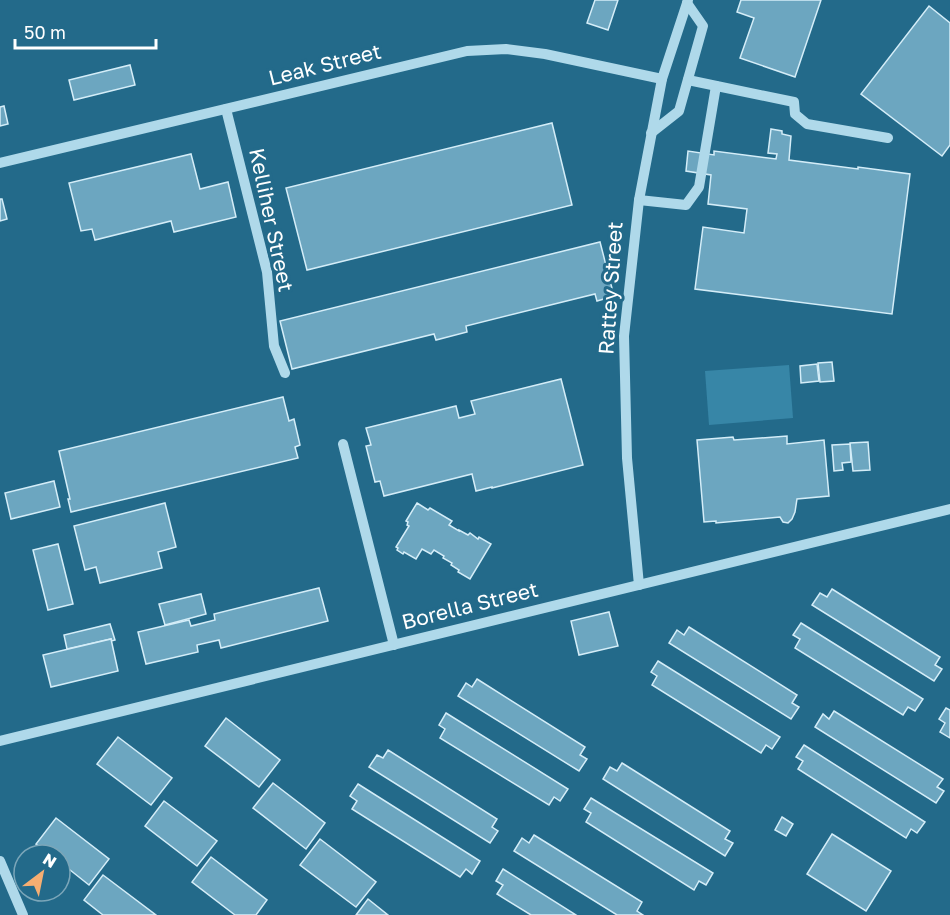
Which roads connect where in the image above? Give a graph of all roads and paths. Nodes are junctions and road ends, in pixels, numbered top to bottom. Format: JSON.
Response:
{"nodes":[{"id":1,"x":687,"y":1,"type":"edge"},
{"id":2,"x":662,"y":79,"type":"junction"},
{"id":3,"x":688,"y":80,"type":"junction"},
{"id":4,"x":716,"y":86,"type":"junction"},
{"id":5,"x":226,"y":109,"type":"junction"},
{"id":6,"x":651,"y":133,"type":"junction"},
{"id":7,"x":888,"y":138,"type":"dead end"},
{"id":8,"x":0,"y":163,"type":"edge"},
{"id":9,"x":639,"y":200,"type":"junction"},
{"id":10,"x":285,"y":374,"type":"dead end"},
{"id":11,"x":343,"y":444,"type":"dead end"},
{"id":12,"x":950,"y":509,"type":"edge"},
{"id":13,"x":639,"y":585,"type":"junction"},
{"id":14,"x":394,"y":645,"type":"junction"},
{"id":15,"x":0,"y":741,"type":"edge"},
{"id":16,"x":0,"y":861,"type":"edge"},
{"id":17,"x":23,"y":915,"type":"edge"}],
"edges":[{"from":1,"to":2,"type":"lane","name":"Rattey Street"},
{"from":1,"to":3,"type":"lane"},
{"from":2,"to":5,"type":"lane","name":"Leak Street"},
{"from":2,"to":6,"type":"lane","name":"Rattey Street"},
{"from":3,"to":4,"type":"lane"},
{"from":3,"to":6,"type":"lane"},
{"from":4,"to":7,"type":"lane"},
{"from":4,"to":9,"type":"lane"},
{"from":5,"to":8,"type":"lane","name":"Leak Street"},
{"from":5,"to":10,"type":"lane","name":"Kelliher Street"},
{"from":6,"to":9,"type":"lane","name":"Rattey Street"},
{"from":9,"to":13,"type":"lane","name":"Rattey Street"},
{"from":11,"to":14,"type":"lane"},
{"from":12,"to":13,"type":"lane","name":"Borella Street"},
{"from":13,"to":14,"type":"lane","name":"Borella Street"},
{"from":14,"to":15,"type":"lane","name":"Borella Street"},
{"from":16,"to":17,"type":"lane"}]}
